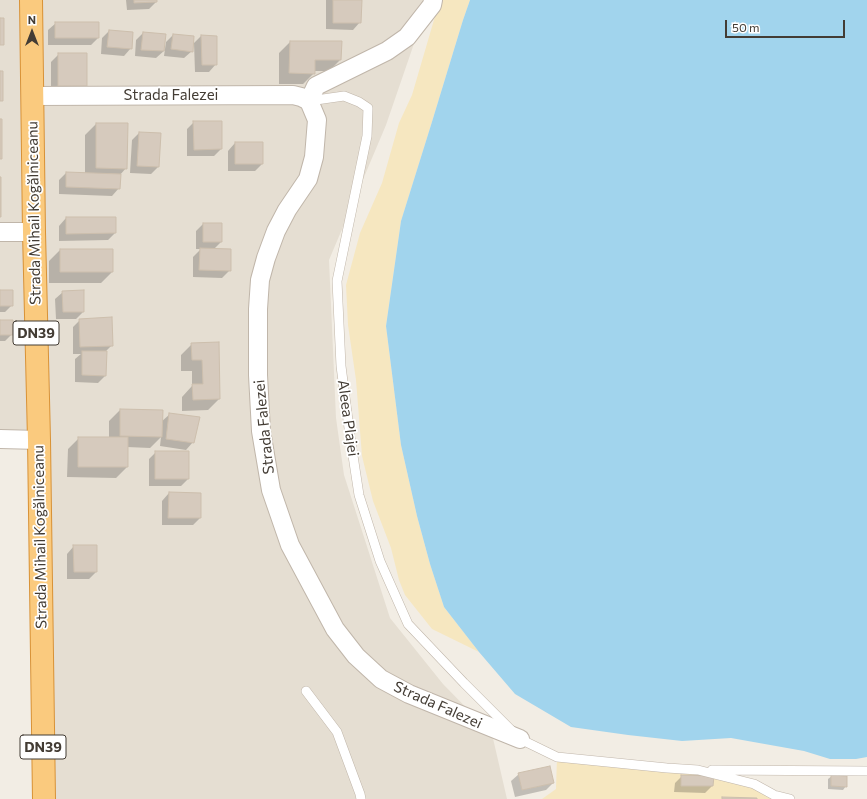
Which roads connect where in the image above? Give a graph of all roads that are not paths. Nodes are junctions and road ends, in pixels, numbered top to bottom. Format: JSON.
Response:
{"nodes":[{"id":1,"x":31,"y":0,"type":"edge"},
{"id":2,"x":433,"y":0,"type":"edge"},
{"id":3,"x":32,"y":96,"type":"junction"},
{"id":4,"x":308,"y":101,"type":"junction"},
{"id":5,"x":0,"y":232,"type":"edge"},
{"id":6,"x":34,"y":232,"type":"junction"},
{"id":7,"x":0,"y":439,"type":"edge"},
{"id":8,"x":39,"y":440,"type":"junction"},
{"id":9,"x":306,"y":691,"type":"dead end"},
{"id":10,"x":520,"y":739,"type":"junction"},
{"id":11,"x":698,"y":770,"type":"junction"},
{"id":12,"x":867,"y":771,"type":"edge"},
{"id":13,"x":44,"y":799,"type":"edge"},
{"id":14,"x":361,"y":799,"type":"edge"},
{"id":15,"x":790,"y":799,"type":"edge"}],
"edges":[{"from":1,"to":3,"type":"highway","name":"Strada Mihail Kogălniceanu","number":"DN39"},
{"from":2,"to":4,"type":"street"},
{"from":3,"to":4,"type":"street","name":"Strada Falezei"},
{"from":3,"to":6,"type":"highway","name":"Strada Mihail Kogălniceanu","number":"DN39"},
{"from":4,"to":10,"type":"lane","name":"Aleea Plajei"},
{"from":4,"to":10,"type":"street","name":"Strada Falezei"},
{"from":5,"to":6,"type":"street"},
{"from":6,"to":8,"type":"highway","name":"Strada Mihail Kogălniceanu","number":"DN39"},
{"from":7,"to":8,"type":"street"},
{"from":8,"to":13,"type":"highway","name":"Strada Mihail Kogălniceanu","number":"DN39"},
{"from":9,"to":14,"type":"lane"},
{"from":10,"to":11,"type":"lane"},
{"from":11,"to":12,"type":"lane"},
{"from":11,"to":15,"type":"lane"}]}
